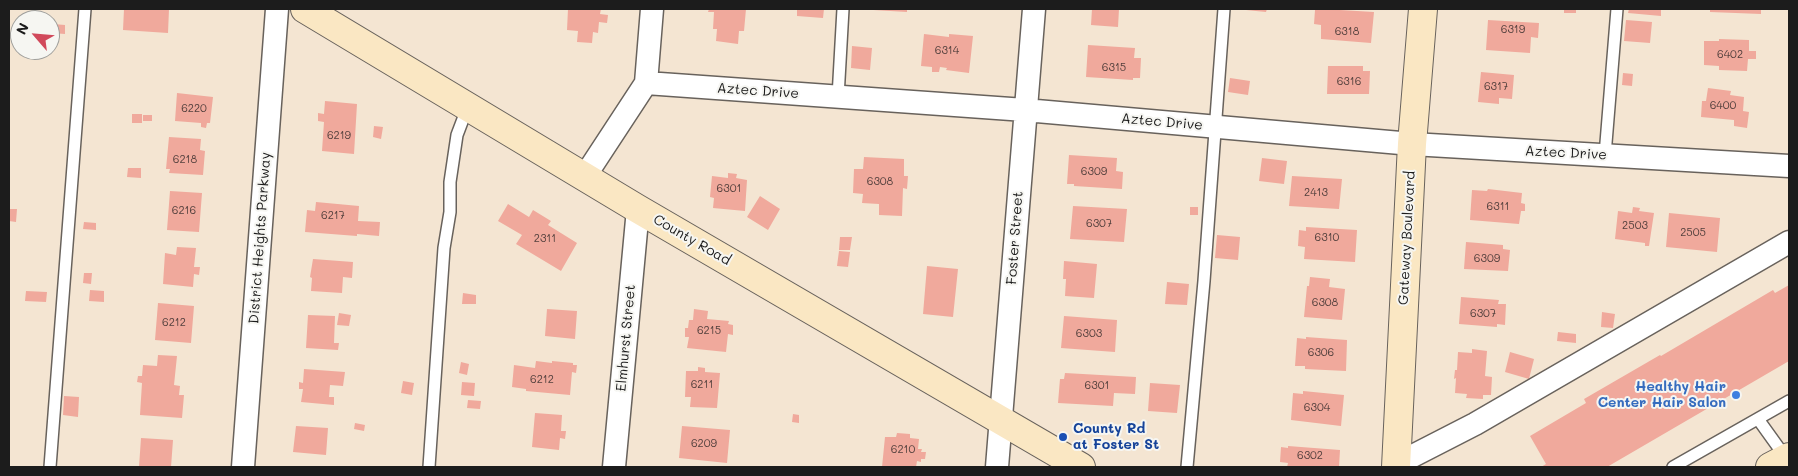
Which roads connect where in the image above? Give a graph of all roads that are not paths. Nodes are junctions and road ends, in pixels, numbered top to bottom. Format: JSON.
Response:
{"nodes":[{"id":1,"x":86,"y":9,"type":"edge"},
{"id":2,"x":277,"y":9,"type":"edge"},
{"id":3,"x":305,"y":9,"type":"edge"},
{"id":4,"x":652,"y":9,"type":"edge"},
{"id":5,"x":843,"y":9,"type":"edge"},
{"id":6,"x":1034,"y":9,"type":"edge"},
{"id":7,"x":1224,"y":9,"type":"edge"},
{"id":8,"x":1423,"y":9,"type":"edge"},
{"id":9,"x":1617,"y":9,"type":"edge"},
{"id":10,"x":646,"y":83,"type":"junction"},
{"id":11,"x":838,"y":97,"type":"junction"},
{"id":12,"x":468,"y":106,"type":"junction"},
{"id":13,"x":1025,"y":110,"type":"junction"},
{"id":14,"x":1215,"y":127,"type":"junction"},
{"id":15,"x":1412,"y":144,"type":"junction"},
{"id":16,"x":1605,"y":155,"type":"junction"},
{"id":17,"x":1789,"y":166,"type":"edge"},
{"id":18,"x":585,"y":176,"type":"junction"},
{"id":19,"x":638,"y":209,"type":"junction"},
{"id":20,"x":1789,"y":242,"type":"edge"},
{"id":21,"x":1789,"y":401,"type":"edge"},
{"id":22,"x":1758,"y":419,"type":"junction"},
{"id":23,"x":1001,"y":421,"type":"junction"},
{"id":24,"x":1782,"y":461,"type":"edge"},
{"id":25,"x":1396,"y":465,"type":"edge"},
{"id":26,"x":50,"y":467,"type":"edge"},
{"id":27,"x":243,"y":467,"type":"edge"},
{"id":28,"x":429,"y":467,"type":"edge"},
{"id":29,"x":614,"y":467,"type":"edge"},
{"id":30,"x":998,"y":467,"type":"edge"},
{"id":31,"x":1081,"y":467,"type":"edge"},
{"id":32,"x":1186,"y":467,"type":"edge"},
{"id":33,"x":1673,"y":467,"type":"edge"}],
"edges":[{"from":1,"to":26,"type":"lane"},
{"from":2,"to":27,"type":"street","name":"District Heights Parkway"},
{"from":3,"to":12,"type":"street","name":"County Road"},
{"from":4,"to":10,"type":"street"},
{"from":5,"to":11,"type":"lane"},
{"from":6,"to":13,"type":"street","name":"Foster Street"},
{"from":7,"to":14,"type":"lane"},
{"from":8,"to":15,"type":"street","name":"Gateway Boulevard"},
{"from":9,"to":16,"type":"lane"},
{"from":10,"to":11,"type":"street","name":"Aztec Drive"},
{"from":10,"to":18,"type":"street"},
{"from":11,"to":13,"type":"street","name":"Aztec Drive"},
{"from":12,"to":18,"type":"street","name":"County Road"},
{"from":12,"to":28,"type":"lane"},
{"from":13,"to":14,"type":"street","name":"Aztec Drive"},
{"from":13,"to":23,"type":"street","name":"Foster Street"},
{"from":14,"to":15,"type":"street","name":"Aztec Drive"},
{"from":14,"to":32,"type":"lane"},
{"from":15,"to":16,"type":"street","name":"Aztec Drive"},
{"from":15,"to":25,"type":"street","name":"Gateway Boulevard"},
{"from":16,"to":17,"type":"street","name":"Aztec Drive"},
{"from":18,"to":19,"type":"street","name":"County Road"},
{"from":19,"to":23,"type":"street","name":"County Road"},
{"from":19,"to":29,"type":"street","name":"Elmhurst Street"},
{"from":20,"to":25,"type":"street"},
{"from":21,"to":22,"type":"lane"},
{"from":22,"to":24,"type":"lane"},
{"from":22,"to":33,"type":"lane"},
{"from":23,"to":30,"type":"street","name":"Foster Street"},
{"from":23,"to":31,"type":"street","name":"County Road"}]}
